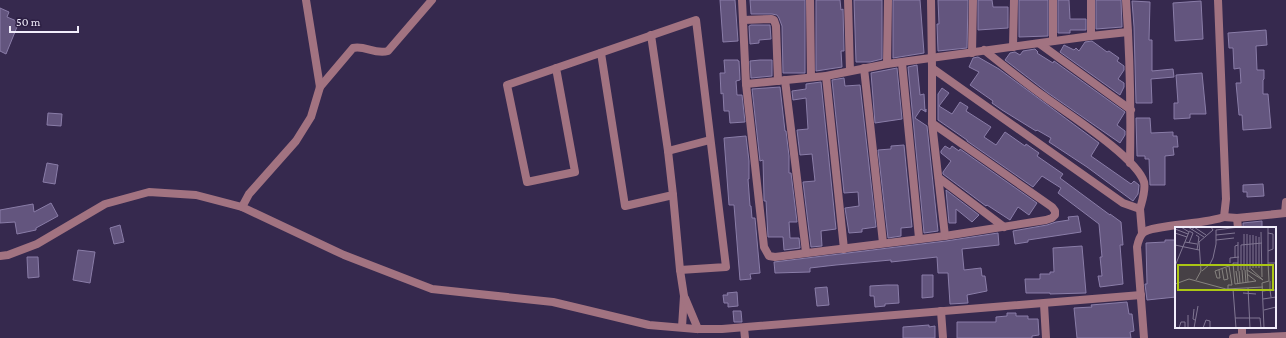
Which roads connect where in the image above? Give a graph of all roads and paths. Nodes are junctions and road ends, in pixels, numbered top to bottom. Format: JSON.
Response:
{"nodes":[{"id":1,"x":306,"y":0,"type":"edge"},
{"id":2,"x":432,"y":0,"type":"edge"},
{"id":3,"x":742,"y":0,"type":"edge"},
{"id":4,"x":810,"y":0,"type":"edge"},
{"id":5,"x":848,"y":0,"type":"edge"},
{"id":6,"x":888,"y":0,"type":"edge"},
{"id":7,"x":931,"y":0,"type":"edge"},
{"id":8,"x":973,"y":0,"type":"edge"},
{"id":9,"x":1014,"y":0,"type":"edge"},
{"id":10,"x":1053,"y":0,"type":"edge"},
{"id":11,"x":1091,"y":0,"type":"edge"},
{"id":12,"x":1126,"y":0,"type":"edge"},
{"id":13,"x":1218,"y":0,"type":"edge"},
{"id":14,"x":743,"y":20,"type":"junction"},
{"id":15,"x":1128,"y":32,"type":"junction"},
{"id":16,"x":651,"y":35,"type":"junction"},
{"id":17,"x":1091,"y":36,"type":"junction"},
{"id":18,"x":1053,"y":41,"type":"junction"},
{"id":19,"x":1040,"y":44,"type":"junction"},
{"id":20,"x":1013,"y":47,"type":"junction"},
{"id":21,"x":984,"y":50,"type":"junction"},
{"id":22,"x":601,"y":53,"type":"junction"},
{"id":23,"x":972,"y":53,"type":"junction"},
{"id":24,"x":932,"y":58,"type":"junction"},
{"id":25,"x":902,"y":63,"type":"junction"},
{"id":26,"x":888,"y":64,"type":"junction"},
{"id":27,"x":556,"y":68,"type":"junction"},
{"id":28,"x":864,"y":68,"type":"junction"},
{"id":29,"x":932,"y":68,"type":"junction"},
{"id":30,"x":850,"y":71,"type":"junction"},
{"id":31,"x":826,"y":76,"type":"junction"},
{"id":32,"x":811,"y":77,"type":"junction"},
{"id":33,"x":782,"y":81,"type":"junction"},
{"id":34,"x":746,"y":84,"type":"junction"},
{"id":35,"x":320,"y":87,"type":"junction"},
{"id":36,"x":1131,"y":110,"type":"junction"},
{"id":37,"x":932,"y":123,"type":"junction"},
{"id":38,"x":710,"y":140,"type":"junction"},
{"id":39,"x":668,"y":151,"type":"junction"},
{"id":40,"x":1130,"y":163,"type":"junction"},
{"id":41,"x":939,"y":178,"type":"junction"},
{"id":42,"x":673,"y":195,"type":"junction"},
{"id":43,"x":1286,"y":202,"type":"edge"},
{"id":44,"x":242,"y":207,"type":"junction"},
{"id":45,"x":1140,"y":209,"type":"junction"},
{"id":46,"x":1286,"y":213,"type":"edge"},
{"id":47,"x":1224,"y":218,"type":"junction"},
{"id":48,"x":1237,"y":218,"type":"junction"},
{"id":49,"x":1004,"y":227,"type":"junction"},
{"id":50,"x":1238,"y":227,"type":"edge"},
{"id":51,"x":1142,"y":233,"type":"junction"},
{"id":52,"x":945,"y":236,"type":"junction"},
{"id":53,"x":919,"y":238,"type":"junction"},
{"id":54,"x":883,"y":243,"type":"junction"},
{"id":55,"x":844,"y":248,"type":"junction"},
{"id":56,"x":806,"y":252,"type":"junction"},
{"id":57,"x":0,"y":256,"type":"edge"},
{"id":58,"x":680,"y":270,"type":"junction"},
{"id":59,"x":1141,"y":295,"type":"junction"},
{"id":60,"x":684,"y":296,"type":"junction"},
{"id":61,"x":1044,"y":304,"type":"junction"},
{"id":62,"x":941,"y":311,"type":"junction"},
{"id":63,"x":682,"y":328,"type":"junction"},
{"id":64,"x":744,"y":328,"type":"junction"},
{"id":65,"x":698,"y":329,"type":"junction"},
{"id":66,"x":1286,"y":336,"type":"edge"},
{"id":67,"x":745,"y":338,"type":"edge"},
{"id":68,"x":943,"y":338,"type":"edge"},
{"id":69,"x":1046,"y":338,"type":"edge"},
{"id":70,"x":1144,"y":338,"type":"edge"},
{"id":71,"x":1232,"y":338,"type":"edge"},
{"id":72,"x":1242,"y":338,"type":"edge"}],
"edges":[{"from":1,"to":35,"type":"street"},
{"from":2,"to":35,"type":"street"},
{"from":3,"to":14,"type":"street"},
{"from":4,"to":32,"type":"street"},
{"from":5,"to":30,"type":"street"},
{"from":6,"to":26,"type":"street"},
{"from":7,"to":24,"type":"street"},
{"from":8,"to":23,"type":"street"},
{"from":9,"to":20,"type":"street"},
{"from":10,"to":18,"type":"street"},
{"from":11,"to":17,"type":"street"},
{"from":12,"to":15,"type":"street"},
{"from":13,"to":47,"type":"street"},
{"from":14,"to":33,"type":"street"},
{"from":14,"to":34,"type":"street"},
{"from":15,"to":17,"type":"street"},
{"from":15,"to":36,"type":"street"},
{"from":16,"to":22,"type":"street"},
{"from":16,"to":38,"type":"street"},
{"from":16,"to":39,"type":"street"},
{"from":17,"to":18,"type":"street"},
{"from":18,"to":19,"type":"street"},
{"from":19,"to":20,"type":"street"},
{"from":19,"to":36,"type":"street"},
{"from":20,"to":21,"type":"street"},
{"from":21,"to":23,"type":"street"},
{"from":21,"to":40,"type":"street"},
{"from":22,"to":27,"type":"street"},
{"from":22,"to":42,"type":"street"},
{"from":23,"to":24,"type":"street"},
{"from":24,"to":25,"type":"street"},
{"from":24,"to":29,"type":"street"},
{"from":25,"to":26,"type":"street"},
{"from":25,"to":53,"type":"street"},
{"from":26,"to":28,"type":"street"},
{"from":27,"to":27,"type":"street"},
{"from":28,"to":30,"type":"street"},
{"from":28,"to":54,"type":"street"},
{"from":29,"to":37,"type":"street"},
{"from":29,"to":45,"type":"street"},
{"from":30,"to":31,"type":"street"},
{"from":31,"to":32,"type":"street"},
{"from":31,"to":55,"type":"street"},
{"from":32,"to":33,"type":"street"},
{"from":33,"to":34,"type":"street"},
{"from":33,"to":56,"type":"street"},
{"from":34,"to":56,"type":"street"},
{"from":35,"to":44,"type":"street"},
{"from":36,"to":40,"type":"street"},
{"from":37,"to":41,"type":"street"},
{"from":37,"to":49,"type":"street"},
{"from":38,"to":39,"type":"street"},
{"from":38,"to":58,"type":"street"},
{"from":39,"to":42,"type":"street"},
{"from":40,"to":45,"type":"street"},
{"from":41,"to":49,"type":"street"},
{"from":41,"to":52,"type":"street"},
{"from":42,"to":58,"type":"street"},
{"from":43,"to":46,"type":"street"},
{"from":44,"to":57,"type":"street"},
{"from":44,"to":63,"type":"street"},
{"from":45,"to":51,"type":"street"},
{"from":46,"to":48,"type":"street"},
{"from":47,"to":48,"type":"street"},
{"from":47,"to":51,"type":"street"},
{"from":48,"to":50,"type":"street"},
{"from":49,"to":52,"type":"street"},
{"from":51,"to":59,"type":"street"},
{"from":52,"to":53,"type":"street"},
{"from":53,"to":54,"type":"street"},
{"from":54,"to":55,"type":"street"},
{"from":55,"to":56,"type":"street"},
{"from":58,"to":60,"type":"street"},
{"from":59,"to":61,"type":"street"},
{"from":59,"to":70,"type":"street"},
{"from":60,"to":63,"type":"street"},
{"from":60,"to":65,"type":"street"},
{"from":61,"to":62,"type":"street"},
{"from":61,"to":69,"type":"street"},
{"from":62,"to":64,"type":"street"},
{"from":62,"to":68,"type":"street"},
{"from":63,"to":65,"type":"street"},
{"from":64,"to":65,"type":"street"},
{"from":64,"to":67,"type":"street"},
{"from":66,"to":72,"type":"street"},
{"from":71,"to":72,"type":"street"}]}
